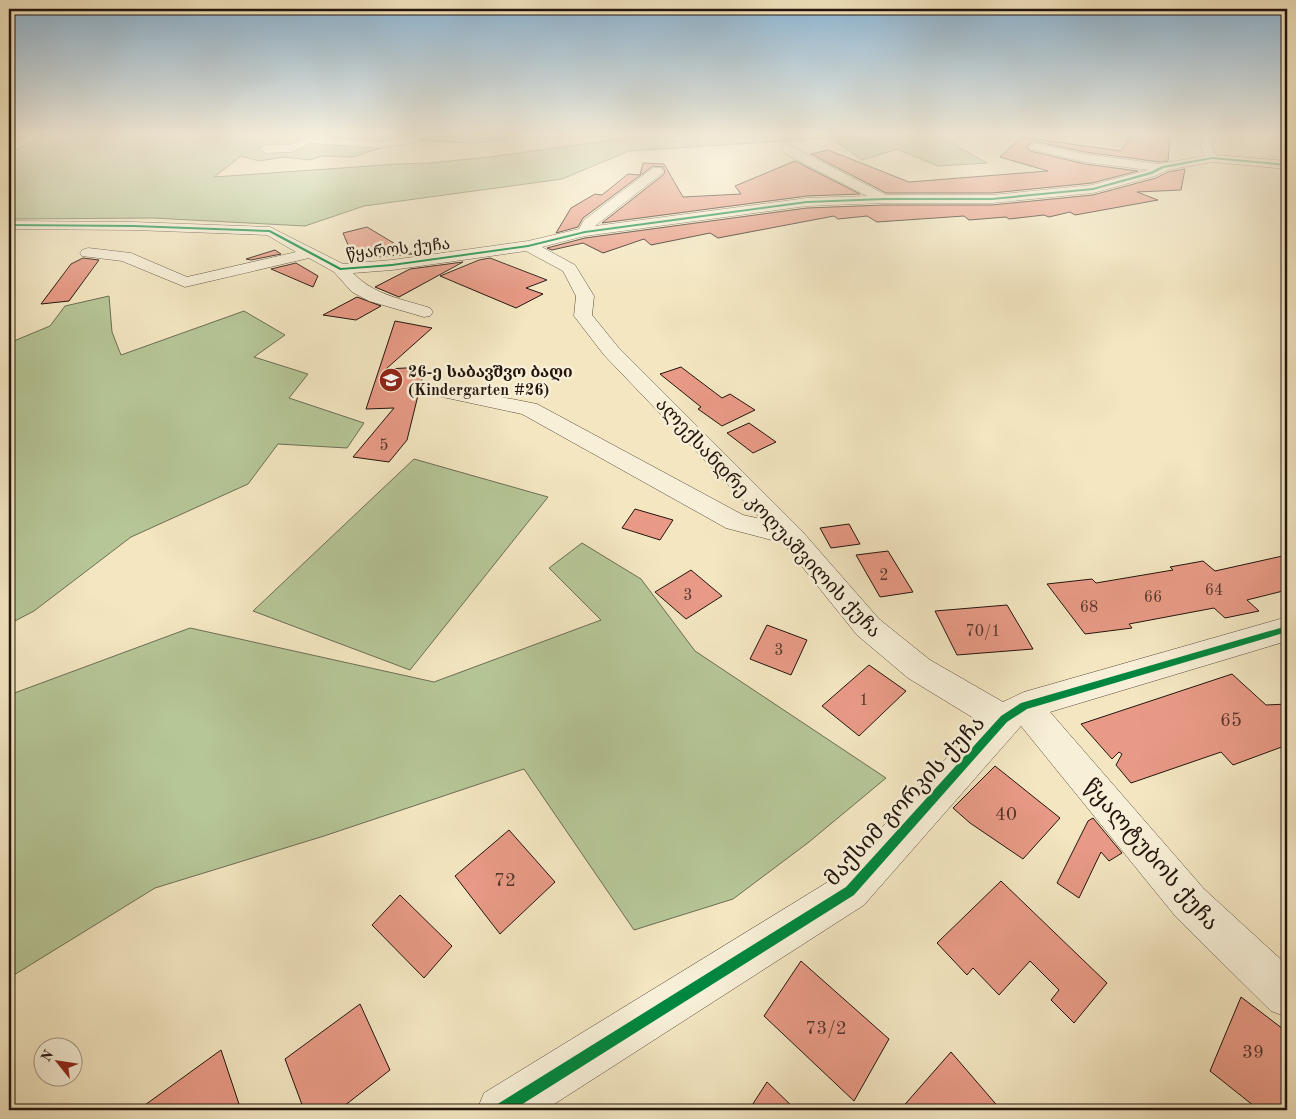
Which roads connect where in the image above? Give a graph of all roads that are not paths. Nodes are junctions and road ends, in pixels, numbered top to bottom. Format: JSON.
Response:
{"nodes":[{"id":1,"x":637,"y":186,"type":"edge"},
{"id":2,"x":859,"y":186,"type":"edge"},
{"id":3,"x":1103,"y":186,"type":"edge"},
{"id":4,"x":884,"y":199,"type":"junction"},
{"id":5,"x":9,"y":225,"type":"edge"},
{"id":6,"x":585,"y":232,"type":"junction"},
{"id":7,"x":528,"y":246,"type":"junction"},
{"id":8,"x":88,"y":252,"type":"dead end"},
{"id":9,"x":311,"y":253,"type":"junction"},
{"id":10,"x":340,"y":269,"type":"junction"},
{"id":11,"x":424,"y":312,"type":"dead end"},
{"id":12,"x":445,"y":392,"type":"dead end"},
{"id":13,"x":792,"y":536,"type":"junction"},
{"id":14,"x":1287,"y":629,"type":"edge"},
{"id":15,"x":1014,"y":712,"type":"junction"},
{"id":16,"x":1287,"y":995,"type":"edge"},
{"id":17,"x":501,"y":1110,"type":"edge"}],
"edges":[{"from":1,"to":6,"type":"street"},
{"from":2,"to":4,"type":"street"},
{"from":3,"to":4,"type":"street","name":"წყაროს ქუჩა"},
{"from":4,"to":6,"type":"street","name":"წყაროს ქუჩა"},
{"from":5,"to":9,"type":"street","name":"წყაროს ქუჩა"},
{"from":6,"to":7,"type":"street","name":"წყაროს ქუჩა"},
{"from":7,"to":10,"type":"street","name":"წყაროს ქუჩა"},
{"from":7,"to":13,"type":"street","name":"ალექსანდრე კოღუაშვილის ქუჩა"},
{"from":8,"to":9,"type":"street"},
{"from":9,"to":10,"type":"street","name":"წყაროს ქუჩა"},
{"from":10,"to":11,"type":"street"},
{"from":12,"to":13,"type":"street"},
{"from":13,"to":15,"type":"street","name":"ალექსანდრე კოღუაშვილის ქუჩა"},
{"from":14,"to":15,"type":"street"},
{"from":15,"to":16,"type":"street","name":"წყალტუბოს ქუჩა"},
{"from":15,"to":17,"type":"street","name":"მაქსიმ გორკის ქუჩა"}]}
